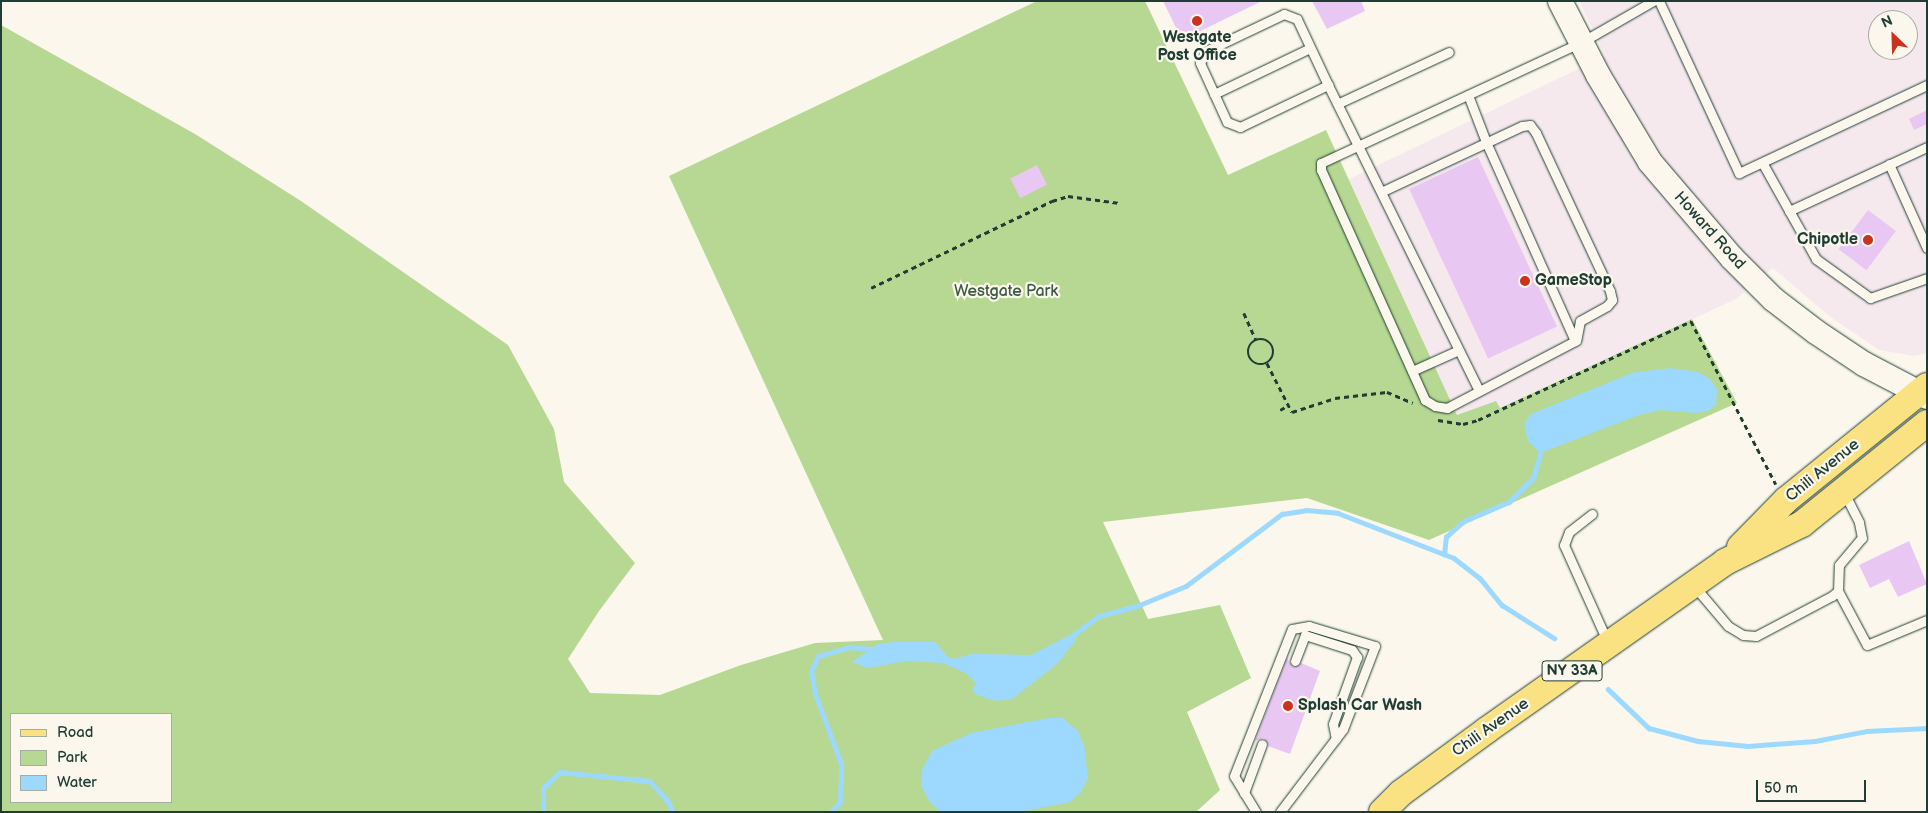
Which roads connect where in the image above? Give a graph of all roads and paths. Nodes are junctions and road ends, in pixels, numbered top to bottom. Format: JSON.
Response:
{"nodes":[{"id":1,"x":1560,"y":1,"type":"edge"},
{"id":2,"x":1653,"y":1,"type":"edge"},
{"id":3,"x":1659,"y":1,"type":"edge"},
{"id":4,"x":1580,"y":43,"type":"junction"},
{"id":5,"x":1310,"y":48,"type":"junction"},
{"id":6,"x":1449,"y":52,"type":"dead end"},
{"id":7,"x":1328,"y":85,"type":"junction"},
{"id":8,"x":1927,"y":85,"type":"edge"},
{"id":9,"x":1214,"y":94,"type":"junction"},
{"id":10,"x":1468,"y":95,"type":"junction"},
{"id":11,"x":1339,"y":103,"type":"junction"},
{"id":12,"x":1486,"y":142,"type":"junction"},
{"id":13,"x":1360,"y":145,"type":"junction"},
{"id":14,"x":1927,"y":147,"type":"edge"},
{"id":15,"x":1763,"y":164,"type":"junction"},
{"id":16,"x":1889,"y":164,"type":"junction"},
{"id":17,"x":1383,"y":191,"type":"junction"},
{"id":18,"x":1120,"y":204,"type":"dead end"},
{"id":19,"x":1789,"y":211,"type":"junction"},
{"id":20,"x":1927,"y":248,"type":"edge"},
{"id":21,"x":1927,"y":278,"type":"edge"},
{"id":22,"x":871,"y":288,"type":"dead end"},
{"id":23,"x":1244,"y":313,"type":"dead end"},
{"id":24,"x":1256,"y":340,"type":"junction"},
{"id":25,"x":1576,"y":341,"type":"junction"},
{"id":26,"x":1459,"y":350,"type":"junction"},
{"id":27,"x":1267,"y":364,"type":"junction"},
{"id":28,"x":1412,"y":371,"type":"junction"},
{"id":29,"x":1478,"y":389,"type":"junction"},
{"id":30,"x":1924,"y":392,"type":"edge"},
{"id":31,"x":1415,"y":405,"type":"dead end"},
{"id":32,"x":1287,"y":406,"type":"junction"},
{"id":33,"x":1280,"y":410,"type":"dead end"},
{"id":34,"x":1433,"y":419,"type":"dead end"},
{"id":35,"x":1927,"y":424,"type":"edge"},
{"id":36,"x":1776,"y":485,"type":"dead end"},
{"id":37,"x":1843,"y":492,"type":"junction"},
{"id":38,"x":1592,"y":514,"type":"dead end"},
{"id":39,"x":1725,"y":562,"type":"junction"},
{"id":40,"x":1694,"y":585,"type":"junction"},
{"id":41,"x":1838,"y":592,"type":"junction"},
{"id":42,"x":1927,"y":620,"type":"edge"},
{"id":43,"x":1609,"y":645,"type":"junction"},
{"id":44,"x":1295,"y":661,"type":"dead end"},
{"id":45,"x":1336,"y":739,"type":"junction"},
{"id":46,"x":1262,"y":744,"type":"dead end"},
{"id":47,"x":1244,"y":793,"type":"junction"},
{"id":48,"x":1256,"y":812,"type":"edge"},
{"id":49,"x":1280,"y":812,"type":"edge"},
{"id":50,"x":1382,"y":812,"type":"edge"}],
"edges":[{"from":1,"to":4,"type":"main road","name":"Howard Road"},
{"from":2,"to":4,"type":"lane"},
{"from":3,"to":15,"type":"lane"},
{"from":4,"to":10,"type":"lane"},
{"from":4,"to":30,"type":"main road","name":"Howard Road"},
{"from":5,"to":7,"type":"lane"},
{"from":5,"to":9,"type":"lane"},
{"from":5,"to":9,"type":"lane"},
{"from":6,"to":11,"type":"lane"},
{"from":7,"to":9,"type":"lane"},
{"from":7,"to":11,"type":"lane"},
{"from":8,"to":15,"type":"lane"},
{"from":10,"to":12,"type":"lane"},
{"from":10,"to":13,"type":"lane"},
{"from":11,"to":13,"type":"lane"},
{"from":12,"to":17,"type":"lane"},
{"from":12,"to":25,"type":"lane"},
{"from":12,"to":25,"type":"lane"},
{"from":13,"to":17,"type":"lane"},
{"from":13,"to":28,"type":"lane"},
{"from":14,"to":16,"type":"lane"},
{"from":15,"to":19,"type":"lane"},
{"from":16,"to":19,"type":"lane"},
{"from":16,"to":20,"type":"lane"},
{"from":17,"to":26,"type":"lane"},
{"from":18,"to":22,"type":"path"},
{"from":19,"to":21,"type":"lane"},
{"from":23,"to":24,"type":"path"},
{"from":24,"to":27,"type":"path"},
{"from":24,"to":27,"type":"path"},
{"from":25,"to":29,"type":"lane"},
{"from":26,"to":28,"type":"lane"},
{"from":26,"to":29,"type":"lane"},
{"from":27,"to":32,"type":"path"},
{"from":28,"to":29,"type":"lane"},
{"from":30,"to":39,"type":"main road","name":"Chili Avenue","number":"NY 33A"},
{"from":31,"to":32,"type":"path"},
{"from":32,"to":33,"type":"path"},
{"from":34,"to":36,"type":"path"},
{"from":35,"to":37,"type":"main road","name":"Chili Avenue","number":"NY 33A"},
{"from":37,"to":39,"type":"main road","name":"Chili Avenue","number":"NY 33A"},
{"from":37,"to":41,"type":"lane"},
{"from":38,"to":43,"type":"lane"},
{"from":39,"to":40,"type":"main road","name":"Chili Avenue","number":"NY 33A"},
{"from":40,"to":41,"type":"lane"},
{"from":40,"to":43,"type":"main road","name":"Chili Avenue","number":"NY 33A"},
{"from":41,"to":42,"type":"lane"},
{"from":43,"to":50,"type":"main road","name":"Chili Avenue","number":"NY 33A"},
{"from":44,"to":45,"type":"lane"},
{"from":45,"to":47,"type":"lane"},
{"from":45,"to":49,"type":"lane"},
{"from":46,"to":47,"type":"lane"},
{"from":47,"to":48,"type":"lane"}]}
